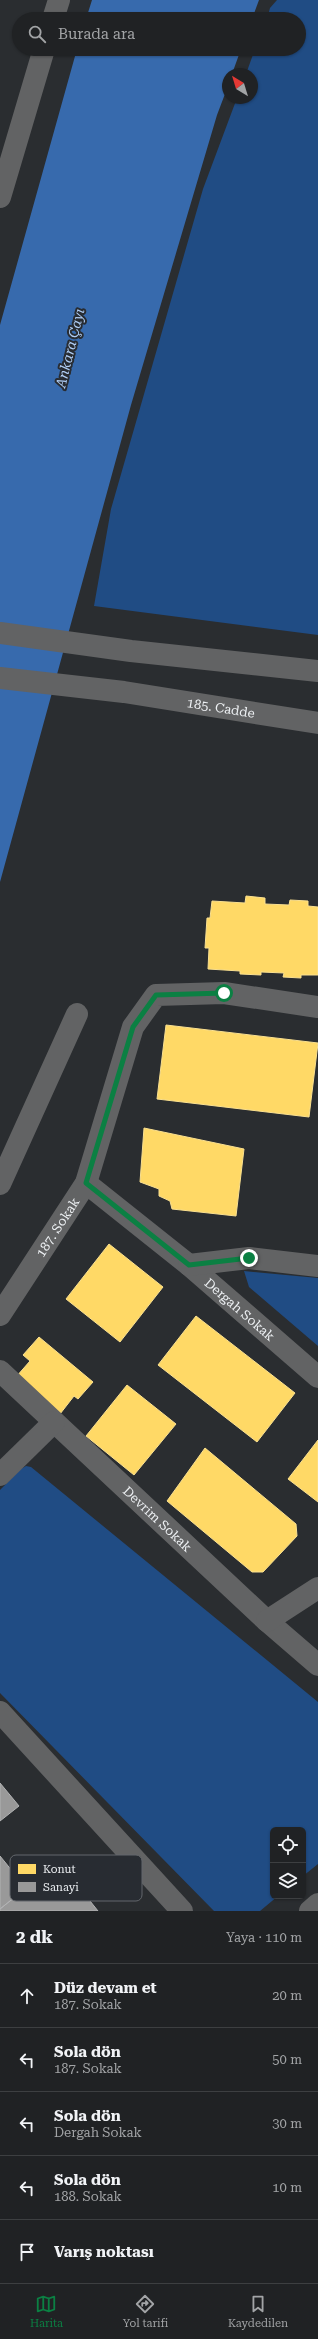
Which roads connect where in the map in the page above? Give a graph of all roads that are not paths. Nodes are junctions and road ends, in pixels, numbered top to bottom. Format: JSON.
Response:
{"nodes":[{"id":1,"x":59,"y":0,"type":"edge"},
{"id":2,"x":55,"y":12,"type":"edge"},
{"id":3,"x":42,"y":56,"type":"edge"},
{"id":4,"x":0,"y":197,"type":"edge"},
{"id":5,"x":0,"y":633,"type":"edge"},
{"id":6,"x":318,"y":671,"type":"edge"},
{"id":7,"x":0,"y":678,"type":"edge"},
{"id":8,"x":318,"y":723,"type":"edge"},
{"id":9,"x":318,"y":1007,"type":"edge"},
{"id":10,"x":77,"y":1014,"type":"dead end"},
{"id":11,"x":86,"y":1183,"type":"junction"},
{"id":12,"x":0,"y":1184,"type":"edge"},
{"id":13,"x":189,"y":1265,"type":"junction"},
{"id":14,"x":318,"y":1266,"type":"edge"},
{"id":15,"x":0,"y":1316,"type":"edge"},
{"id":16,"x":0,"y":1371,"type":"edge"},
{"id":17,"x":318,"y":1377,"type":"edge"},
{"id":18,"x":54,"y":1422,"type":"junction"},
{"id":19,"x":0,"y":1475,"type":"edge"},
{"id":20,"x":318,"y":1588,"type":"edge"},
{"id":21,"x":267,"y":1621,"type":"junction"},
{"id":22,"x":318,"y":1664,"type":"edge"},
{"id":23,"x":0,"y":1712,"type":"edge"},
{"id":24,"x":131,"y":1855,"type":"edge"},
{"id":25,"x":142,"y":1867,"type":"edge"},
{"id":26,"x":318,"y":1904,"type":"edge"},
{"id":27,"x":182,"y":1911,"type":"edge"},
{"id":28,"x":310,"y":1911,"type":"edge"}],
"edges":[{"from":1,"to":2,"type":"street"},
{"from":3,"to":4,"type":"street"},
{"from":5,"to":6,"type":"street"},
{"from":7,"to":8,"type":"street","name":"185. Cadde"},
{"from":9,"to":11,"type":"street","name":"187. Sokak"},
{"from":10,"to":12,"type":"street"},
{"from":11,"to":13,"type":"street","name":"Dergah Sokak"},
{"from":11,"to":15,"type":"street","name":"187. Sokak"},
{"from":13,"to":14,"type":"street"},
{"from":13,"to":17,"type":"street","name":"Dergah Sokak"},
{"from":16,"to":18,"type":"street","name":"Devrim Sokak"},
{"from":18,"to":19,"type":"street"},
{"from":18,"to":21,"type":"street","name":"Devrim Sokak"},
{"from":20,"to":21,"type":"street"},
{"from":21,"to":22,"type":"street","name":"Devrim Sokak"},
{"from":23,"to":24,"type":"street"},
{"from":25,"to":27,"type":"street"},
{"from":26,"to":28,"type":"street"}]}
